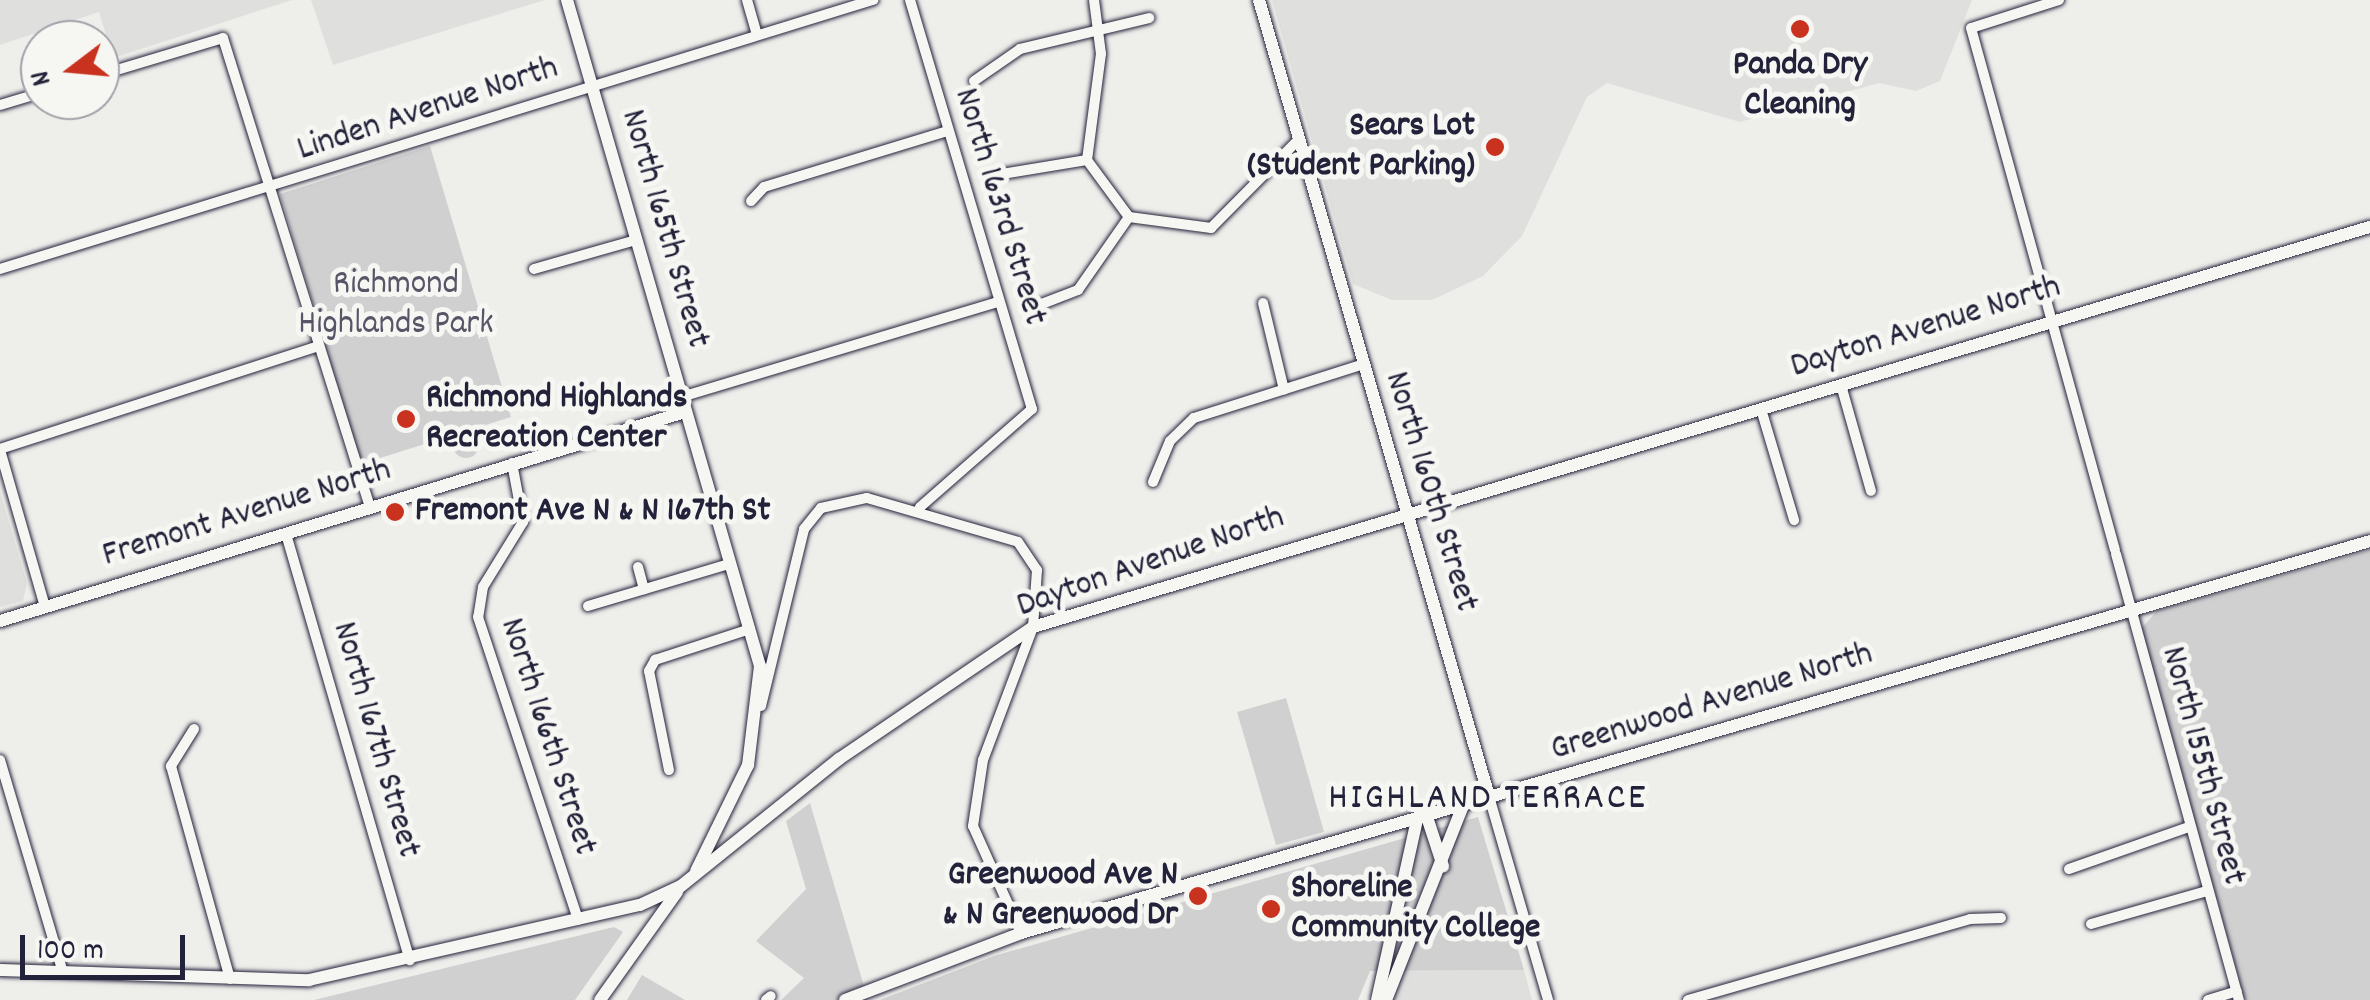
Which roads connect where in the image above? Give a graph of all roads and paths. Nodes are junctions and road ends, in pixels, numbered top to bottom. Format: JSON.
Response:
{"nodes":[{"id":1,"x":566,"y":0,"type":"edge"},
{"id":2,"x":747,"y":0,"type":"edge"},
{"id":3,"x":872,"y":0,"type":"edge"},
{"id":4,"x":910,"y":0,"type":"edge"},
{"id":5,"x":1094,"y":0,"type":"edge"},
{"id":6,"x":1259,"y":0,"type":"edge"},
{"id":7,"x":2059,"y":0,"type":"edge"},
{"id":8,"x":1149,"y":18,"type":"dead end"},
{"id":9,"x":1100,"y":34,"type":"junction"},
{"id":10,"x":757,"y":35,"type":"junction"},
{"id":11,"x":120,"y":69,"type":"edge"},
{"id":12,"x":974,"y":81,"type":"dead end"},
{"id":13,"x":592,"y":86,"type":"junction"},
{"id":14,"x":947,"y":132,"type":"junction"},
{"id":15,"x":1299,"y":139,"type":"junction"},
{"id":16,"x":1087,"y":160,"type":"junction"},
{"id":17,"x":996,"y":175,"type":"dead end"},
{"id":18,"x":272,"y":189,"type":"junction"},
{"id":19,"x":751,"y":201,"type":"dead end"},
{"id":20,"x":1129,"y":217,"type":"junction"},
{"id":21,"x":2370,"y":227,"type":"edge"},
{"id":22,"x":636,"y":240,"type":"junction"},
{"id":23,"x":0,"y":269,"type":"edge"},
{"id":24,"x":534,"y":269,"type":"dead end"},
{"id":25,"x":998,"y":302,"type":"junction"},
{"id":26,"x":1263,"y":303,"type":"dead end"},
{"id":27,"x":1039,"y":305,"type":"dead end"},
{"id":28,"x":2052,"y":320,"type":"junction"},
{"id":29,"x":318,"y":346,"type":"junction"},
{"id":30,"x":1361,"y":365,"type":"junction"},
{"id":31,"x":1841,"y":386,"type":"junction"},
{"id":32,"x":1284,"y":390,"type":"junction"},
{"id":33,"x":680,"y":397,"type":"junction"},
{"id":34,"x":1762,"y":409,"type":"junction"},
{"id":35,"x":685,"y":412,"type":"junction"},
{"id":36,"x":0,"y":450,"type":"edge"},
{"id":37,"x":512,"y":463,"type":"junction"},
{"id":38,"x":1152,"y":482,"type":"dead end"},
{"id":39,"x":1871,"y":491,"type":"dead end"},
{"id":40,"x":920,"y":507,"type":"junction"},
{"id":41,"x":370,"y":508,"type":"junction"},
{"id":42,"x":1406,"y":512,"type":"junction"},
{"id":43,"x":1794,"y":520,"type":"dead end"},
{"id":44,"x":286,"y":534,"type":"junction"},
{"id":45,"x":2370,"y":541,"type":"edge"},
{"id":46,"x":729,"y":564,"type":"junction"},
{"id":47,"x":638,"y":567,"type":"dead end"},
{"id":48,"x":644,"y":589,"type":"junction"},
{"id":49,"x":588,"y":606,"type":"dead end"},
{"id":50,"x":45,"y":607,"type":"junction"},
{"id":51,"x":2131,"y":608,"type":"junction"},
{"id":52,"x":0,"y":622,"type":"edge"},
{"id":53,"x":1033,"y":627,"type":"junction"},
{"id":54,"x":750,"y":629,"type":"junction"},
{"id":55,"x":760,"y":706,"type":"junction"},
{"id":56,"x":194,"y":730,"type":"dead end"},
{"id":57,"x":0,"y":760,"type":"edge"},
{"id":58,"x":670,"y":770,"type":"dead end"},
{"id":59,"x":1490,"y":800,"type":"junction"},
{"id":60,"x":1462,"y":808,"type":"junction"},
{"id":61,"x":1422,"y":818,"type":"junction"},
{"id":62,"x":724,"y":820,"type":"junction"},
{"id":63,"x":2189,"y":828,"type":"junction"},
{"id":64,"x":747,"y":833,"type":"junction"},
{"id":65,"x":1443,"y":866,"type":"junction"},
{"id":66,"x":2069,"y":870,"type":"dead end"},
{"id":67,"x":696,"y":873,"type":"junction"},
{"id":68,"x":681,"y":886,"type":"junction"},
{"id":69,"x":2206,"y":892,"type":"junction"},
{"id":70,"x":635,"y":906,"type":"junction"},
{"id":71,"x":2001,"y":918,"type":"dead end"},
{"id":72,"x":578,"y":920,"type":"junction"},
{"id":73,"x":2092,"y":924,"type":"dead end"},
{"id":74,"x":647,"y":928,"type":"junction"},
{"id":75,"x":1021,"y":933,"type":"junction"},
{"id":76,"x":410,"y":961,"type":"junction"},
{"id":77,"x":0,"y":970,"type":"edge"},
{"id":78,"x":63,"y":973,"type":"junction"},
{"id":79,"x":230,"y":979,"type":"junction"},
{"id":80,"x":2238,"y":996,"type":"edge"},
{"id":81,"x":600,"y":1000,"type":"edge"},
{"id":82,"x":845,"y":1000,"type":"edge"},
{"id":83,"x":1377,"y":1000,"type":"edge"},
{"id":84,"x":1386,"y":1000,"type":"edge"},
{"id":85,"x":1548,"y":1000,"type":"edge"},
{"id":86,"x":1688,"y":1000,"type":"edge"},
{"id":87,"x":2208,"y":1000,"type":"edge"}],
"edges":[{"from":1,"to":13,"type":"street","name":"North 165th Street"},
{"from":2,"to":10,"type":"street"},
{"from":3,"to":10,"type":"street","name":"Linden Avenue North"},
{"from":4,"to":14,"type":"street","name":"North 163rd Street"},
{"from":5,"to":9,"type":"street"},
{"from":6,"to":15,"type":"street","name":"North 160th Street"},
{"from":7,"to":28,"type":"street","name":"North 155th Street"},
{"from":8,"to":9,"type":"street"},
{"from":9,"to":12,"type":"street"},
{"from":9,"to":16,"type":"street"},
{"from":10,"to":13,"type":"street","name":"Linden Avenue North"},
{"from":11,"to":18,"type":"street"},
{"from":13,"to":18,"type":"street","name":"Linden Avenue North"},
{"from":13,"to":22,"type":"street","name":"North 165th Street"},
{"from":14,"to":19,"type":"street"},
{"from":14,"to":25,"type":"street","name":"North 163rd Street"},
{"from":15,"to":20,"type":"street"},
{"from":15,"to":30,"type":"street","name":"North 160th Street"},
{"from":16,"to":17,"type":"street"},
{"from":16,"to":20,"type":"street"},
{"from":18,"to":23,"type":"street","name":"Linden Avenue North"},
{"from":18,"to":29,"type":"street"},
{"from":20,"to":27,"type":"street"},
{"from":21,"to":28,"type":"street","name":"Dayton Avenue North"},
{"from":22,"to":24,"type":"street"},
{"from":22,"to":33,"type":"street","name":"North 165th Street"},
{"from":25,"to":33,"type":"street"},
{"from":25,"to":40,"type":"street","name":"North 163rd Street"},
{"from":26,"to":32,"type":"street"},
{"from":28,"to":31,"type":"street","name":"Dayton Avenue North"},
{"from":28,"to":51,"type":"street","name":"North 155th Street"},
{"from":29,"to":36,"type":"street"},
{"from":29,"to":41,"type":"street"},
{"from":30,"to":32,"type":"street"},
{"from":30,"to":42,"type":"street","name":"North 160th Street"},
{"from":31,"to":34,"type":"street","name":"Dayton Avenue North"},
{"from":31,"to":39,"type":"street"},
{"from":32,"to":38,"type":"street"},
{"from":33,"to":35,"type":"street","name":"North 165th Street"},
{"from":34,"to":42,"type":"street","name":"Dayton Avenue North"},
{"from":34,"to":43,"type":"street"},
{"from":35,"to":37,"type":"street","name":"Fremont Avenue North"},
{"from":35,"to":46,"type":"street","name":"North 165th Street"},
{"from":36,"to":50,"type":"street"},
{"from":37,"to":41,"type":"street","name":"Fremont Avenue North"},
{"from":37,"to":72,"type":"street","name":"North 166th Street"},
{"from":40,"to":53,"type":"street"},
{"from":40,"to":55,"type":"street"},
{"from":41,"to":44,"type":"street","name":"Fremont Avenue North"},
{"from":42,"to":53,"type":"street","name":"Dayton Avenue North"},
{"from":42,"to":59,"type":"street","name":"North 160th Street"},
{"from":44,"to":50,"type":"street","name":"Fremont Avenue North"},
{"from":44,"to":76,"type":"street","name":"North 167th Street"},
{"from":45,"to":51,"type":"street","name":"Greenwood Avenue North"},
{"from":46,"to":48,"type":"street"},
{"from":46,"to":54,"type":"street","name":"North 165th Street"},
{"from":47,"to":48,"type":"street"},
{"from":48,"to":49,"type":"street"},
{"from":50,"to":52,"type":"street","name":"Fremont Avenue North"},
{"from":51,"to":59,"type":"street","name":"Greenwood Avenue North"},
{"from":51,"to":63,"type":"street","name":"North 155th Street"},
{"from":53,"to":64,"type":"street","name":"Dayton Avenue North"},
{"from":53,"to":75,"type":"street"},
{"from":54,"to":55,"type":"street","name":"North 165th Street"},
{"from":54,"to":58,"type":"street"},
{"from":55,"to":62,"type":"street"},
{"from":56,"to":79,"type":"street"},
{"from":57,"to":78,"type":"street"},
{"from":59,"to":60,"type":"street","name":"Greenwood Avenue North"},
{"from":59,"to":85,"type":"street","name":"North 160th Street"},
{"from":60,"to":61,"type":"street","name":"Greenwood Avenue North"},
{"from":60,"to":65,"type":"street"},
{"from":61,"to":65,"type":"street"},
{"from":61,"to":75,"type":"street","name":"Greenwood Avenue North"},
{"from":61,"to":83,"type":"street"},
{"from":62,"to":64,"type":"street"},
{"from":62,"to":67,"type":"street"},
{"from":63,"to":66,"type":"street"},
{"from":63,"to":69,"type":"street","name":"North 155th Street"},
{"from":64,"to":67,"type":"street","name":"Dayton Avenue North"},
{"from":65,"to":84,"type":"street"},
{"from":67,"to":68,"type":"street","name":"Dayton Avenue North"},
{"from":68,"to":70,"type":"street","name":"Dayton Avenue North"},
{"from":68,"to":74,"type":"street"},
{"from":69,"to":73,"type":"street"},
{"from":69,"to":80,"type":"street","name":"North 155th Street"},
{"from":70,"to":72,"type":"street","name":"Dayton Avenue North"},
{"from":70,"to":74,"type":"street"},
{"from":71,"to":86,"type":"street"},
{"from":72,"to":76,"type":"street","name":"Dayton Avenue North"},
{"from":74,"to":81,"type":"street"},
{"from":75,"to":82,"type":"street","name":"Greenwood Avenue North"},
{"from":76,"to":79,"type":"street","name":"Dayton Avenue North"},
{"from":77,"to":78,"type":"street","name":"Dayton Avenue North"},
{"from":78,"to":79,"type":"street","name":"Dayton Avenue North"},
{"from":80,"to":87,"type":"street"}]}
